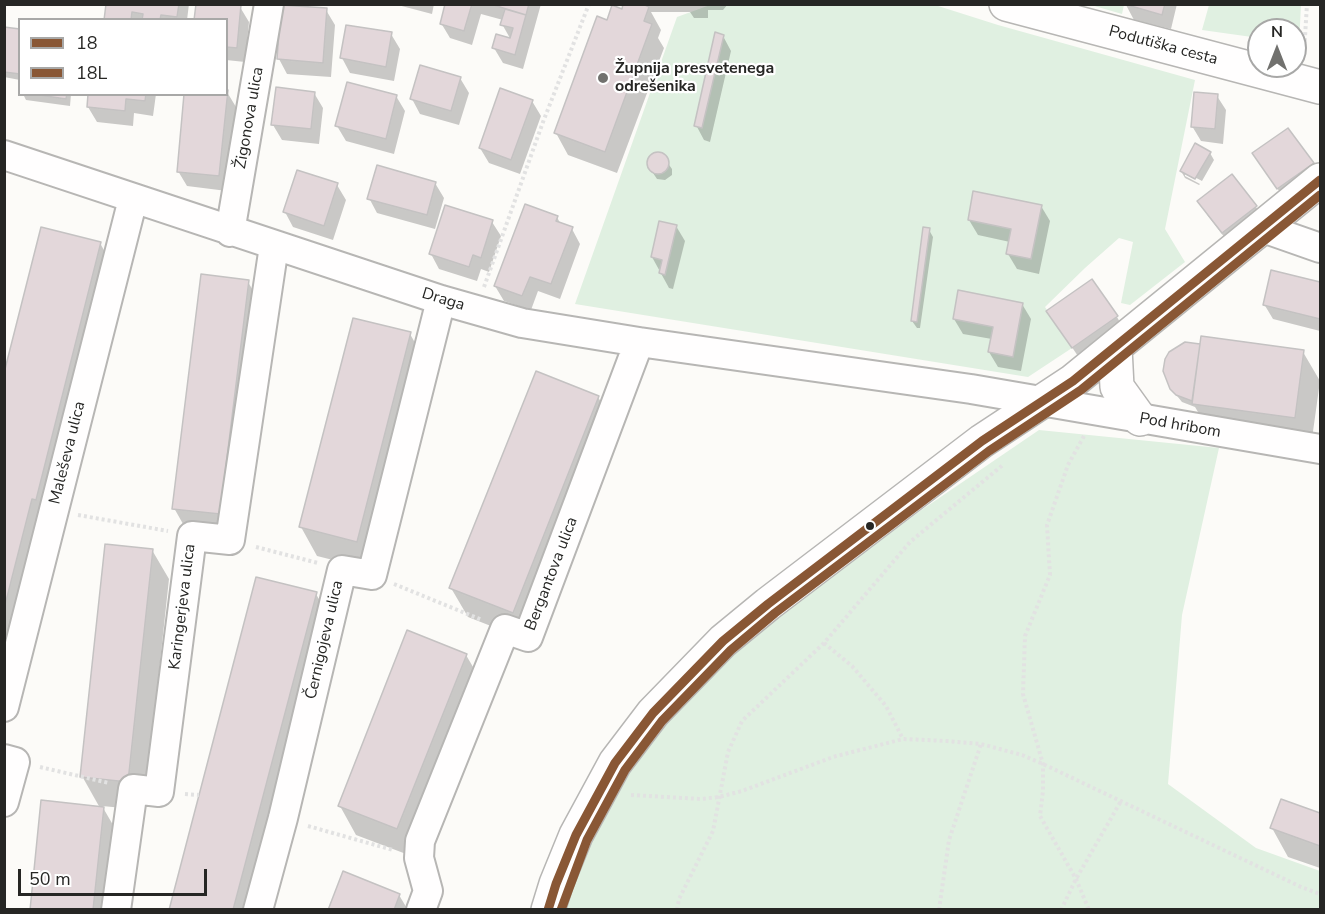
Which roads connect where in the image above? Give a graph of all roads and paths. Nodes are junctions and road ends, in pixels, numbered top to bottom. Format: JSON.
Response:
{"nodes":[{"id":1,"x":269,"y":4,"type":"edge"},
{"id":2,"x":589,"y":4,"type":"edge"},
{"id":3,"x":1006,"y":4,"type":"edge"},
{"id":4,"x":1320,"y":87,"type":"edge"},
{"id":5,"x":4,"y":155,"type":"edge"},
{"id":6,"x":1320,"y":180,"type":"edge"},
{"id":7,"x":133,"y":199,"type":"junction"},
{"id":8,"x":1263,"y":228,"type":"junction"},
{"id":9,"x":230,"y":232,"type":"junction"},
{"id":10,"x":274,"y":246,"type":"junction"},
{"id":11,"x":1320,"y":248,"type":"edge"},
{"id":12,"x":441,"y":300,"type":"junction"},
{"id":13,"x":476,"y":310,"type":"junction"},
{"id":14,"x":639,"y":342,"type":"junction"},
{"id":15,"x":1115,"y":348,"type":"junction"},
{"id":16,"x":1041,"y":402,"type":"junction"},
{"id":17,"x":1097,"y":412,"type":"junction"},
{"id":18,"x":1140,"y":419,"type":"junction"},
{"id":19,"x":1320,"y":449,"type":"edge"},
{"id":20,"x":1007,"y":461,"type":"dead end"},
{"id":21,"x":53,"y":510,"type":"junction"},
{"id":22,"x":192,"y":536,"type":"junction"},
{"id":23,"x":230,"y":540,"type":"junction"},
{"id":24,"x":342,"y":570,"type":"junction"},
{"id":25,"x":372,"y":575,"type":"junction"},
{"id":26,"x":505,"y":629,"type":"junction"},
{"id":27,"x":824,"y":643,"type":"junction"},
{"id":28,"x":4,"y":707,"type":"edge"},
{"id":29,"x":903,"y":740,"type":"junction"},
{"id":30,"x":981,"y":744,"type":"junction"},
{"id":31,"x":10,"y":760,"type":"edge"},
{"id":32,"x":1043,"y":764,"type":"junction"},
{"id":33,"x":133,"y":789,"type":"junction"},
{"id":34,"x":597,"y":793,"type":"junction"},
{"id":35,"x":719,"y":797,"type":"junction"},
{"id":36,"x":4,"y":801,"type":"edge"},
{"id":37,"x":1121,"y":801,"type":"junction"},
{"id":38,"x":283,"y":818,"type":"junction"},
{"id":39,"x":419,"y":858,"type":"junction"},
{"id":40,"x":1076,"y":879,"type":"junction"},
{"id":41,"x":1320,"y":894,"type":"edge"},
{"id":42,"x":116,"y":909,"type":"edge"},
{"id":43,"x":258,"y":909,"type":"edge"},
{"id":44,"x":421,"y":909,"type":"edge"},
{"id":45,"x":548,"y":909,"type":"edge"},
{"id":46,"x":677,"y":909,"type":"edge"},
{"id":47,"x":939,"y":909,"type":"edge"},
{"id":48,"x":1061,"y":909,"type":"edge"},
{"id":49,"x":1089,"y":909,"type":"edge"}],
"edges":[{"from":1,"to":9,"type":"street","name":"Žigonova ulica"},
{"from":2,"to":13,"type":"path"},
{"from":3,"to":4,"type":"main road","name":"Podutiška cesta"},
{"from":5,"to":7,"type":"street","name":"Draga"},
{"from":6,"to":8,"type":"main road"},
{"from":7,"to":9,"type":"street","name":"Draga"},
{"from":7,"to":21,"type":"street","name":"Maleševa ulica"},
{"from":8,"to":11,"type":"street"},
{"from":8,"to":15,"type":"main road"},
{"from":9,"to":10,"type":"street","name":"Draga"},
{"from":10,"to":12,"type":"street","name":"Draga"},
{"from":10,"to":23,"type":"street"},
{"from":12,"to":13,"type":"street","name":"Draga"},
{"from":12,"to":25,"type":"street"},
{"from":13,"to":14,"type":"street","name":"Draga"},
{"from":14,"to":16,"type":"street","name":"Draga"},
{"from":14,"to":26,"type":"street","name":"Bergantova ulica"},
{"from":15,"to":16,"type":"main road"},
{"from":15,"to":18,"type":"main road"},
{"from":16,"to":17,"type":"street","name":"Pod hribom"},
{"from":16,"to":34,"type":"main road"},
{"from":17,"to":18,"type":"street","name":"Pod hribom"},
{"from":17,"to":32,"type":"path"},
{"from":18,"to":19,"type":"street","name":"Pod hribom"},
{"from":20,"to":27,"type":"path"},
{"from":21,"to":22,"type":"path"},
{"from":21,"to":28,"type":"street","name":"Maleševa ulica"},
{"from":22,"to":23,"type":"street","name":"Karingerjeva ulica"},
{"from":22,"to":33,"type":"street","name":"Karingerjeva ulica"},
{"from":23,"to":24,"type":"path"},
{"from":24,"to":25,"type":"street","name":"Černigojeva ulica"},
{"from":24,"to":38,"type":"street","name":"Černigojeva ulica"},
{"from":25,"to":26,"type":"path"},
{"from":26,"to":39,"type":"street","name":"Bergantova ulica"},
{"from":27,"to":29,"type":"path"},
{"from":27,"to":35,"type":"path"},
{"from":29,"to":30,"type":"path"},
{"from":29,"to":35,"type":"path"},
{"from":30,"to":32,"type":"path"},
{"from":30,"to":47,"type":"path"},
{"from":31,"to":33,"type":"path"},
{"from":31,"to":36,"type":"street"},
{"from":32,"to":37,"type":"path"},
{"from":32,"to":40,"type":"path"},
{"from":33,"to":42,"type":"street"},
{"from":34,"to":35,"type":"path"},
{"from":34,"to":45,"type":"main road"},
{"from":35,"to":46,"type":"path"},
{"from":37,"to":40,"type":"path"},
{"from":37,"to":41,"type":"path"},
{"from":38,"to":39,"type":"path"},
{"from":38,"to":43,"type":"street","name":"Černigojeva ulica"},
{"from":39,"to":44,"type":"street","name":"Bergantova ulica"},
{"from":40,"to":48,"type":"path"},
{"from":40,"to":49,"type":"path"}]}
